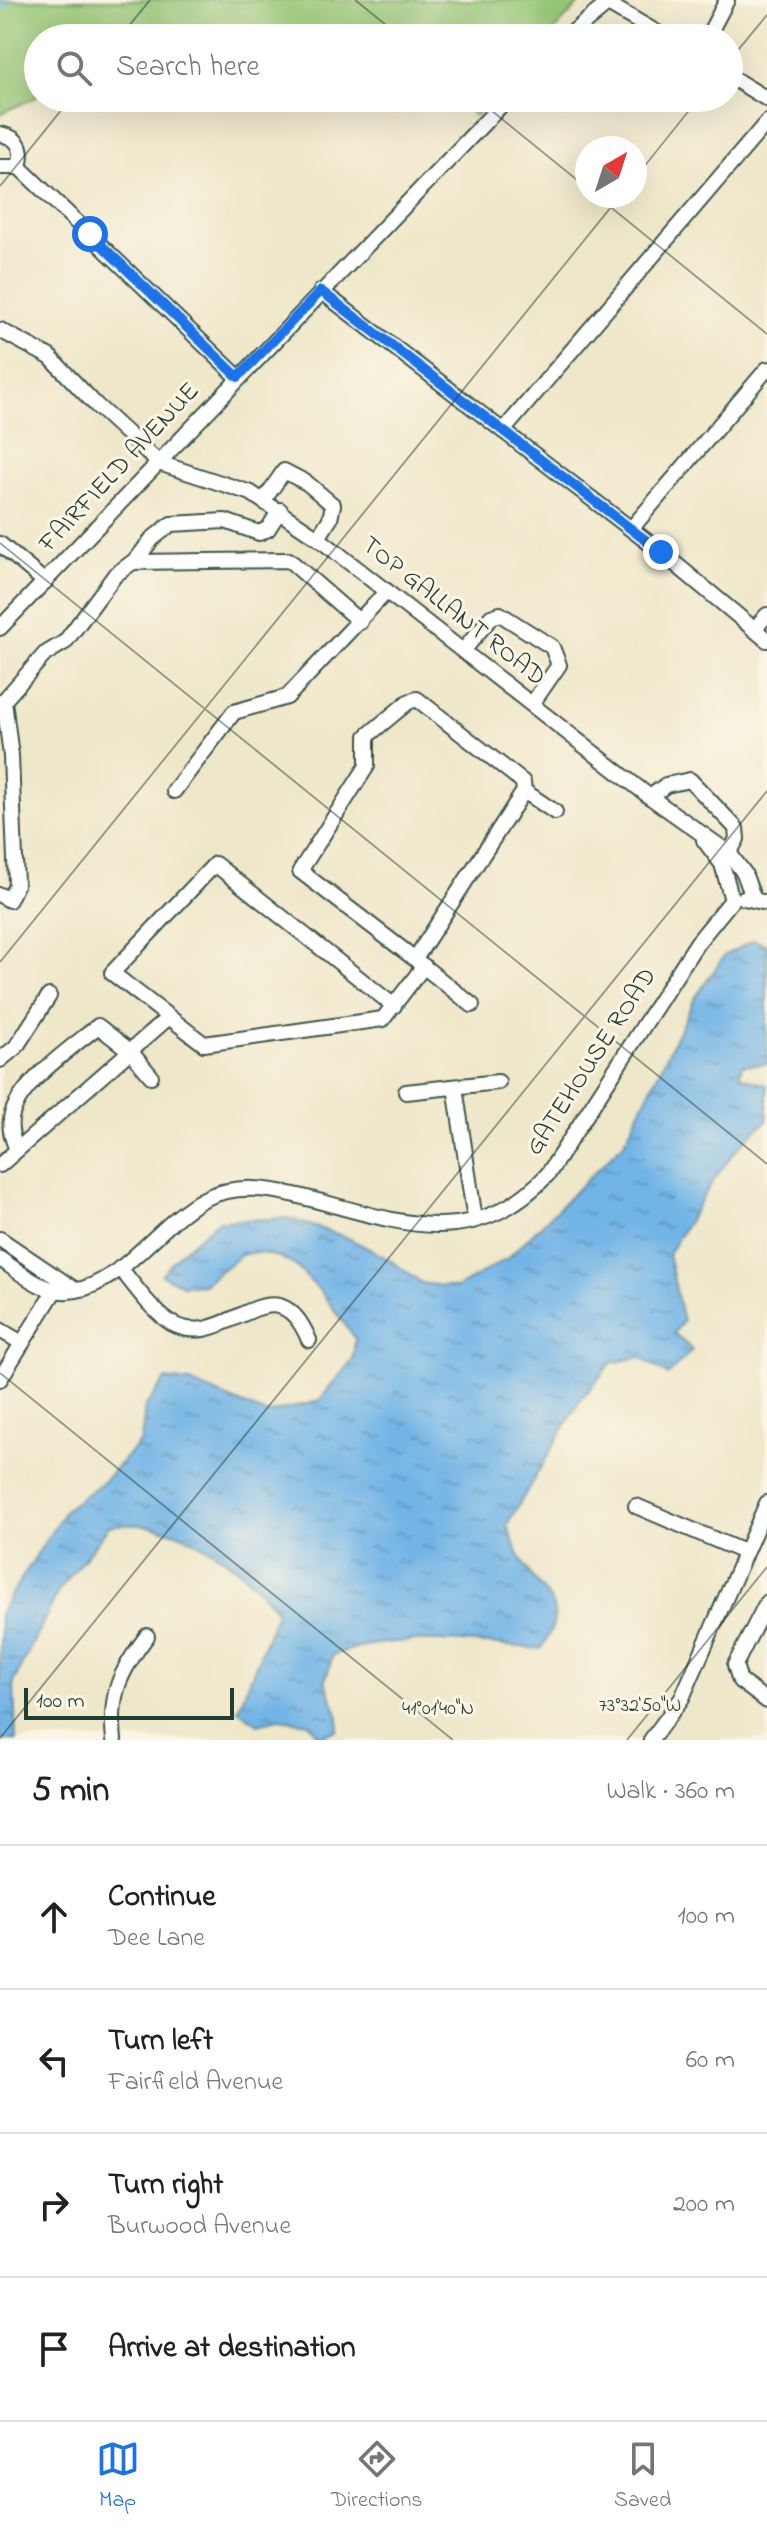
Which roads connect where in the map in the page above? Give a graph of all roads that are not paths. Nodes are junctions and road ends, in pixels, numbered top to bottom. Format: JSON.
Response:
{"nodes":[{"id":1,"x":727,"y":0,"type":"edge"},
{"id":2,"x":610,"y":2,"type":"edge"},
{"id":3,"x":583,"y":24,"type":"edge"},
{"id":4,"x":644,"y":24,"type":"edge"},
{"id":5,"x":714,"y":24,"type":"edge"},
{"id":6,"x":743,"y":84,"type":"edge"},
{"id":7,"x":767,"y":99,"type":"edge"},
{"id":8,"x":494,"y":112,"type":"edge"},
{"id":9,"x":767,"y":122,"type":"edge"},
{"id":10,"x":0,"y":134,"type":"edge"},
{"id":11,"x":0,"y":167,"type":"edge"},
{"id":12,"x":19,"y":167,"type":"junction"},
{"id":13,"x":321,"y":291,"type":"junction"},
{"id":14,"x":0,"y":330,"type":"edge"},
{"id":15,"x":767,"y":369,"type":"edge"},
{"id":16,"x":238,"y":377,"type":"junction"},
{"id":17,"x":503,"y":431,"type":"junction"},
{"id":18,"x":159,"y":463,"type":"junction"},
{"id":19,"x":264,"y":500,"type":"junction"},
{"id":20,"x":280,"y":510,"type":"junction"},
{"id":21,"x":631,"y":529,"type":"junction"},
{"id":22,"x":318,"y":538,"type":"junction"},
{"id":23,"x":0,"y":544,"type":"edge"},
{"id":24,"x":133,"y":562,"type":"junction"},
{"id":25,"x":45,"y":582,"type":"junction"},
{"id":26,"x":387,"y":591,"type":"junction"},
{"id":27,"x":767,"y":615,"type":"edge"},
{"id":28,"x":360,"y":622,"type":"junction"},
{"id":29,"x":0,"y":628,"type":"edge"},
{"id":30,"x":755,"y":628,"type":"junction"},
{"id":31,"x":767,"y":640,"type":"edge"},
{"id":32,"x":463,"y":651,"type":"junction"},
{"id":33,"x":2,"y":703,"type":"edge"},
{"id":34,"x":532,"y":704,"type":"junction"},
{"id":35,"x":174,"y":791,"type":"dead end"},
{"id":36,"x":524,"y":791,"type":"junction"},
{"id":37,"x":650,"y":797,"type":"junction"},
{"id":38,"x":555,"y":812,"type":"dead end"},
{"id":39,"x":698,"y":833,"type":"junction"},
{"id":40,"x":729,"y":853,"type":"junction"},
{"id":41,"x":0,"y":895,"type":"edge"},
{"id":42,"x":732,"y":900,"type":"junction"},
{"id":43,"x":760,"y":900,"type":"edge"},
{"id":44,"x":419,"y":963,"type":"junction"},
{"id":45,"x":49,"y":996,"type":"dead end"},
{"id":46,"x":472,"y":1005,"type":"dead end"},
{"id":47,"x":394,"y":1006,"type":"junction"},
{"id":48,"x":169,"y":1017,"type":"junction"},
{"id":49,"x":130,"y":1051,"type":"junction"},
{"id":50,"x":0,"y":1060,"type":"edge"},
{"id":51,"x":151,"y":1076,"type":"dead end"},
{"id":52,"x":498,"y":1082,"type":"dead end"},
{"id":53,"x":455,"y":1087,"type":"junction"},
{"id":54,"x":406,"y":1092,"type":"dead end"},
{"id":55,"x":17,"y":1150,"type":"junction"},
{"id":56,"x":0,"y":1165,"type":"edge"},
{"id":57,"x":475,"y":1220,"type":"junction"},
{"id":58,"x":0,"y":1239,"type":"edge"},
{"id":59,"x":0,"y":1259,"type":"edge"},
{"id":60,"x":120,"y":1268,"type":"junction"},
{"id":61,"x":75,"y":1289,"type":"junction"},
{"id":62,"x":55,"y":1290,"type":"junction"},
{"id":63,"x":0,"y":1330,"type":"edge"},
{"id":64,"x":309,"y":1340,"type":"dead end"},
{"id":65,"x":22,"y":1343,"type":"junction"},
{"id":66,"x":0,"y":1379,"type":"edge"},
{"id":67,"x":767,"y":1503,"type":"edge"},
{"id":68,"x":636,"y":1506,"type":"dead end"},
{"id":69,"x":744,"y":1552,"type":"junction"},
{"id":70,"x":767,"y":1602,"type":"edge"},
{"id":71,"x":147,"y":1636,"type":"dead end"},
{"id":72,"x":767,"y":1701,"type":"edge"},
{"id":73,"x":114,"y":1740,"type":"edge"},
{"id":74,"x":651,"y":1740,"type":"edge"}],
"edges":[{"from":1,"to":5,"type":"street"},
{"from":2,"to":3,"type":"street"},
{"from":2,"to":4,"type":"street"},
{"from":6,"to":7,"type":"street"},
{"from":8,"to":13,"type":"street","name":"FAIRFIELD AVENUE"},
{"from":9,"to":17,"type":"street"},
{"from":10,"to":12,"type":"street"},
{"from":11,"to":12,"type":"street"},
{"from":12,"to":16,"type":"street"},
{"from":13,"to":16,"type":"street","name":"FAIRFIELD AVENUE"},
{"from":13,"to":17,"type":"street"},
{"from":14,"to":18,"type":"street"},
{"from":15,"to":21,"type":"street"},
{"from":16,"to":18,"type":"street","name":"FAIRFIELD AVENUE"},
{"from":17,"to":21,"type":"street"},
{"from":18,"to":19,"type":"street","name":"TOP GALLANT ROAD"},
{"from":18,"to":25,"type":"street","name":"FAIRFIELD AVENUE"},
{"from":19,"to":20,"type":"street","name":"TOP GALLANT ROAD"},
{"from":19,"to":22,"type":"street"},
{"from":20,"to":22,"type":"street","name":"TOP GALLANT ROAD"},
{"from":20,"to":24,"type":"street"},
{"from":21,"to":30,"type":"street"},
{"from":22,"to":26,"type":"street","name":"TOP GALLANT ROAD"},
{"from":23,"to":25,"type":"street"},
{"from":24,"to":28,"type":"street"},
{"from":24,"to":33,"type":"street"},
{"from":25,"to":29,"type":"street","name":"FAIRFIELD AVENUE"},
{"from":26,"to":28,"type":"street"},
{"from":26,"to":32,"type":"street","name":"TOP GALLANT ROAD"},
{"from":27,"to":30,"type":"street"},
{"from":28,"to":35,"type":"street"},
{"from":30,"to":31,"type":"street"},
{"from":32,"to":34,"type":"street","name":"TOP GALLANT ROAD"},
{"from":32,"to":34,"type":"street"},
{"from":33,"to":41,"type":"street"},
{"from":34,"to":37,"type":"street","name":"TOP GALLANT ROAD"},
{"from":36,"to":38,"type":"street"},
{"from":36,"to":44,"type":"street"},
{"from":36,"to":44,"type":"street"},
{"from":37,"to":39,"type":"street","name":"TOP GALLANT ROAD"},
{"from":37,"to":40,"type":"street"},
{"from":39,"to":40,"type":"street","name":"TOP GALLANT ROAD"},
{"from":39,"to":42,"type":"street","name":"TOP GALLANT ROAD"},
{"from":40,"to":43,"type":"street","name":"TOP GALLANT ROAD"},
{"from":42,"to":43,"type":"street","name":"TOP GALLANT ROAD"},
{"from":42,"to":57,"type":"street","name":"GATEHOUSE ROAD"},
{"from":44,"to":46,"type":"street"},
{"from":44,"to":47,"type":"street"},
{"from":45,"to":50,"type":"street"},
{"from":47,"to":48,"type":"street"},
{"from":47,"to":48,"type":"street"},
{"from":48,"to":49,"type":"street"},
{"from":49,"to":51,"type":"street"},
{"from":49,"to":55,"type":"street"},
{"from":49,"to":55,"type":"street"},
{"from":52,"to":53,"type":"street"},
{"from":53,"to":54,"type":"street"},
{"from":53,"to":57,"type":"street"},
{"from":55,"to":56,"type":"street"},
{"from":57,"to":60,"type":"street","name":"GATEHOUSE ROAD"},
{"from":58,"to":61,"type":"street"},
{"from":59,"to":62,"type":"street","name":"GATEHOUSE ROAD"},
{"from":60,"to":61,"type":"street","name":"GATEHOUSE ROAD"},
{"from":60,"to":64,"type":"street"},
{"from":61,"to":62,"type":"street","name":"GATEHOUSE ROAD"},
{"from":62,"to":65,"type":"street"},
{"from":63,"to":65,"type":"street"},
{"from":65,"to":66,"type":"street"},
{"from":67,"to":69,"type":"street"},
{"from":68,"to":69,"type":"street"},
{"from":69,"to":74,"type":"street"},
{"from":70,"to":72,"type":"street"},
{"from":71,"to":73,"type":"street"}]}
